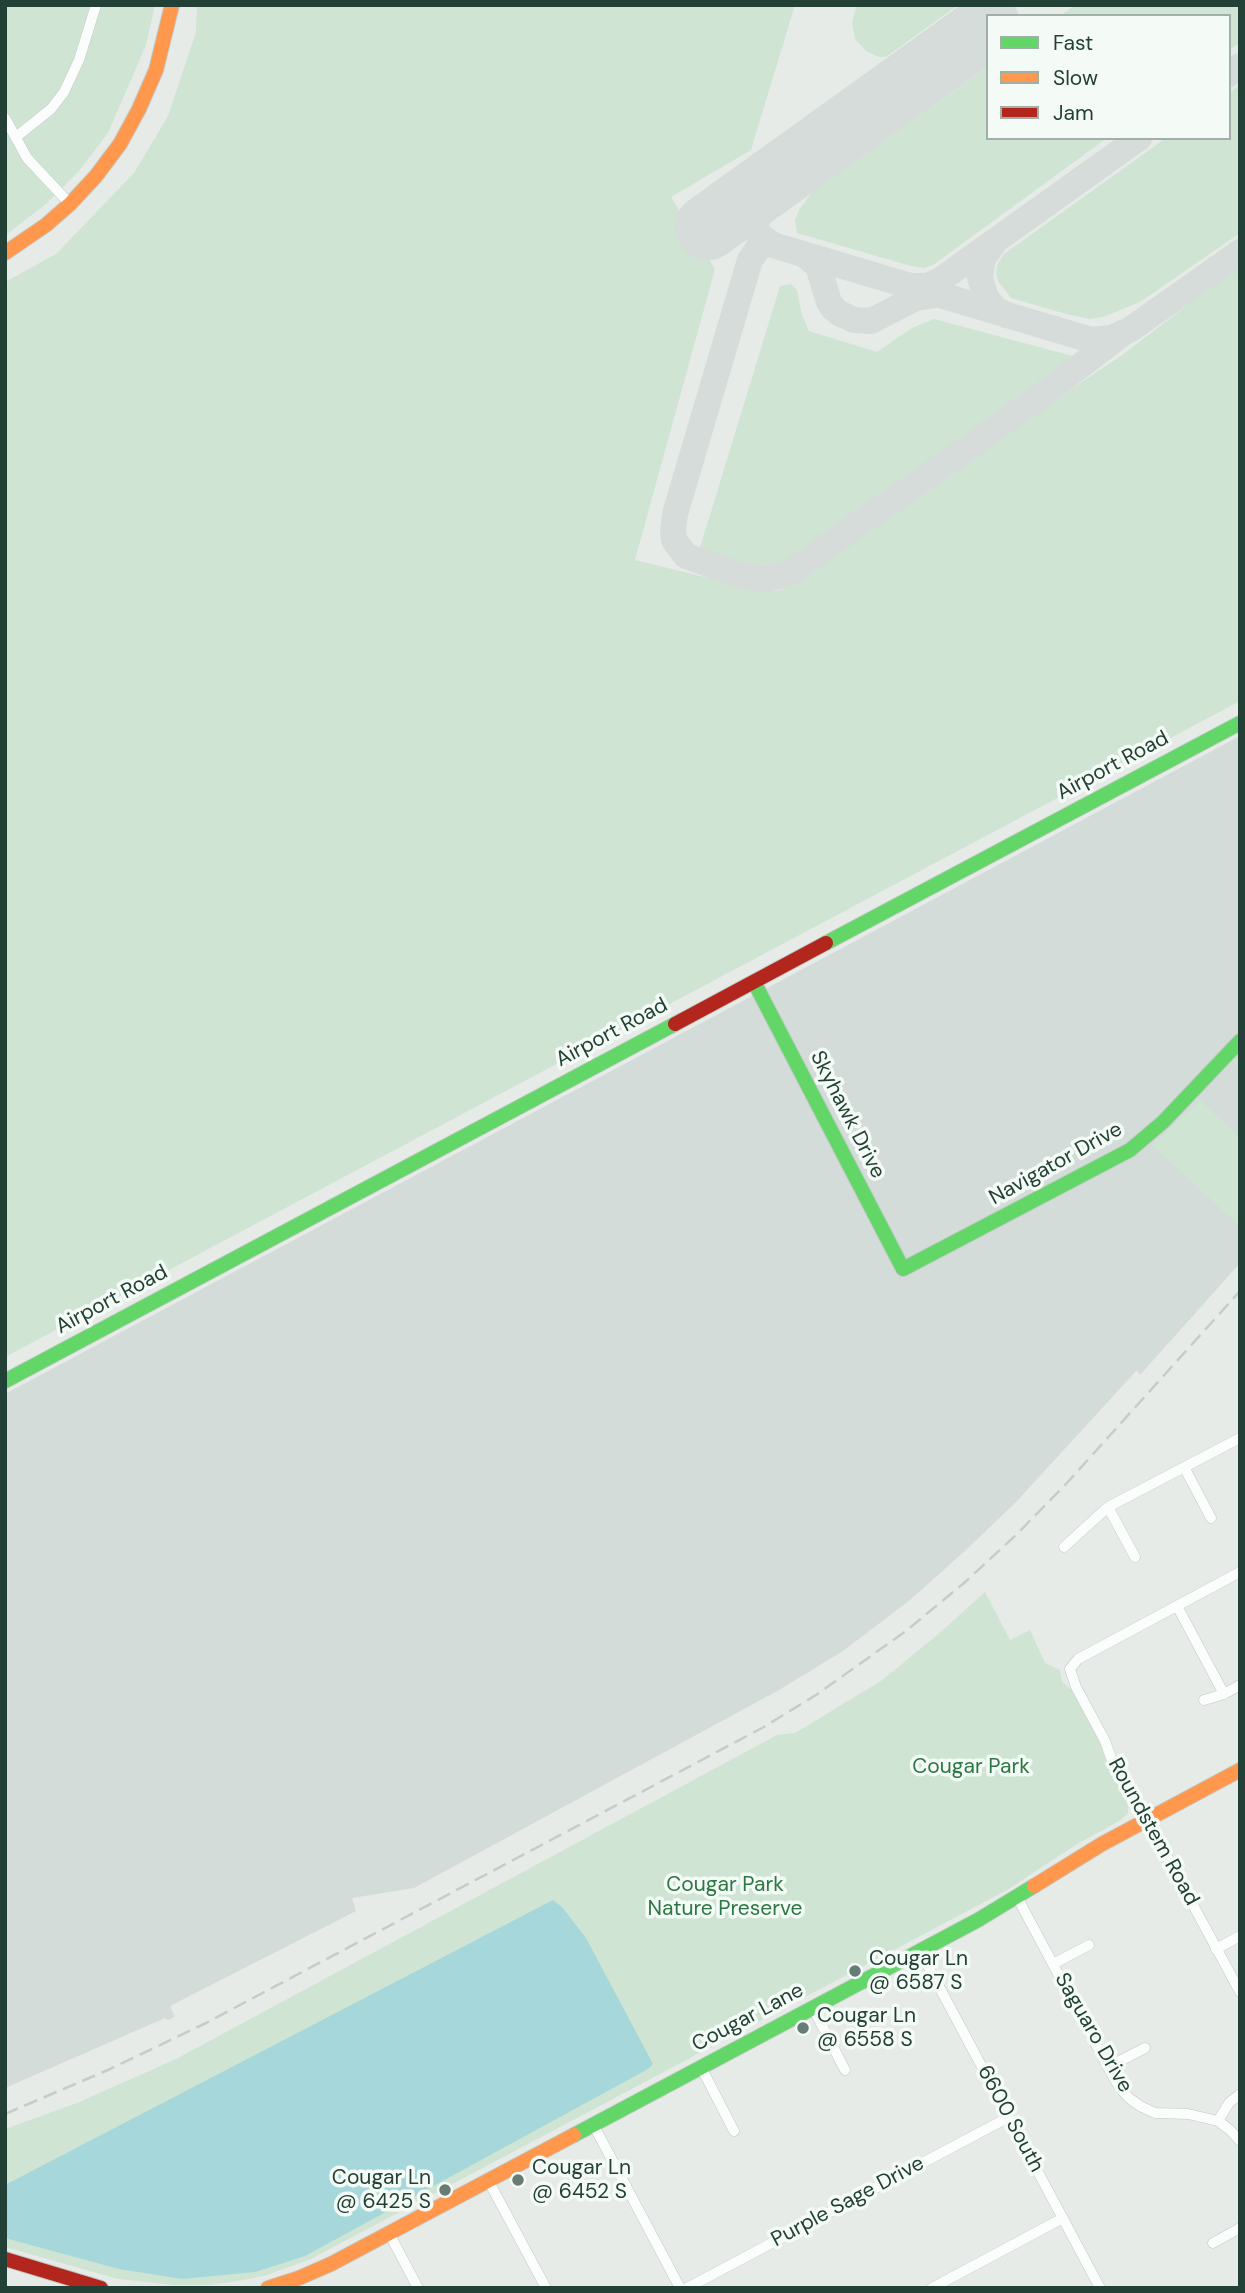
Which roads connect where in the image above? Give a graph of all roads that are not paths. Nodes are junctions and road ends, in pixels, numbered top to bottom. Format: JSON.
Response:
{"nodes":[{"id":1,"x":96,"y":5,"type":"edge"},
{"id":2,"x":172,"y":5,"type":"edge"},
{"id":3,"x":5,"y":118,"type":"edge"},
{"id":4,"x":16,"y":137,"type":"junction"},
{"id":5,"x":70,"y":204,"type":"junction"},
{"id":6,"x":5,"y":253,"type":"edge"},
{"id":7,"x":1240,"y":723,"type":"edge"},
{"id":8,"x":754,"y":982,"type":"junction"},
{"id":9,"x":1240,"y":1041,"type":"edge"},
{"id":10,"x":903,"y":1269,"type":"joint"},
{"id":11,"x":5,"y":1381,"type":"edge"},
{"id":12,"x":1240,"y":1438,"type":"edge"},
{"id":13,"x":1184,"y":1467,"type":"junction"},
{"id":14,"x":1108,"y":1507,"type":"junction"},
{"id":15,"x":1211,"y":1518,"type":"dead end"},
{"id":16,"x":1064,"y":1547,"type":"dead end"},
{"id":17,"x":1135,"y":1557,"type":"dead end"},
{"id":18,"x":1240,"y":1572,"type":"edge"},
{"id":19,"x":1177,"y":1605,"type":"junction"},
{"id":20,"x":1240,"y":1685,"type":"edge"},
{"id":21,"x":1224,"y":1694,"type":"junction"},
{"id":22,"x":1204,"y":1700,"type":"dead end"},
{"id":23,"x":1240,"y":1770,"type":"edge"},
{"id":24,"x":1145,"y":1821,"type":"junction"},
{"id":25,"x":1017,"y":1897,"type":"junction"},
{"id":26,"x":1240,"y":1936,"type":"edge"},
{"id":27,"x":1089,"y":1945,"type":"dead end"},
{"id":28,"x":1216,"y":1949,"type":"junction"},
{"id":29,"x":920,"y":1951,"type":"junction"},
{"id":30,"x":1053,"y":1964,"type":"junction"},
{"id":31,"x":1240,"y":1992,"type":"edge"},
{"id":32,"x":813,"y":2008,"type":"junction"},
{"id":33,"x":1145,"y":2048,"type":"dead end"},
{"id":34,"x":701,"y":2067,"type":"junction"},
{"id":35,"x":1108,"y":2067,"type":"junction"},
{"id":36,"x":845,"y":2070,"type":"dead end"},
{"id":37,"x":1240,"y":2094,"type":"edge"},
{"id":38,"x":1009,"y":2117,"type":"junction"},
{"id":39,"x":1218,"y":2121,"type":"junction"},
{"id":40,"x":593,"y":2124,"type":"junction"},
{"id":41,"x":734,"y":2131,"type":"dead end"},
{"id":42,"x":1240,"y":2141,"type":"edge"},
{"id":43,"x":488,"y":2180,"type":"junction"},
{"id":44,"x":1063,"y":2218,"type":"junction"},
{"id":45,"x":1240,"y":2228,"type":"edge"},
{"id":46,"x":389,"y":2233,"type":"junction"},
{"id":47,"x":1213,"y":2243,"type":"dead end"},
{"id":48,"x":5,"y":2259,"type":"edge"},
{"id":49,"x":953,"y":2277,"type":"junction"},
{"id":50,"x":101,"y":2288,"type":"edge"},
{"id":51,"x":268,"y":2288,"type":"edge"},
{"id":52,"x":418,"y":2288,"type":"edge"},
{"id":53,"x":546,"y":2288,"type":"edge"},
{"id":54,"x":680,"y":2288,"type":"edge"},
{"id":55,"x":687,"y":2288,"type":"edge"},
{"id":56,"x":932,"y":2288,"type":"edge"},
{"id":57,"x":959,"y":2288,"type":"edge"},
{"id":58,"x":1100,"y":2288,"type":"edge"}],
"edges":[{"from":1,"to":4,"type":"street"},
{"from":2,"to":5,"type":"street"},
{"from":3,"to":4,"type":"street"},
{"from":4,"to":5,"type":"street"},
{"from":5,"to":6,"type":"street"},
{"from":7,"to":8,"type":"street","name":"Airport Road"},
{"from":8,"to":10,"type":"street","name":"Skyhawk Drive"},
{"from":8,"to":11,"type":"street","name":"Airport Road"},
{"from":9,"to":10,"type":"street","name":"Navigator Drive"},
{"from":12,"to":13,"type":"street"},
{"from":13,"to":14,"type":"street"},
{"from":13,"to":15,"type":"street"},
{"from":14,"to":16,"type":"street"},
{"from":14,"to":17,"type":"street"},
{"from":18,"to":19,"type":"street"},
{"from":19,"to":21,"type":"street"},
{"from":19,"to":24,"type":"street","name":"Roundstem Road"},
{"from":20,"to":21,"type":"street"},
{"from":21,"to":22,"type":"street"},
{"from":23,"to":24,"type":"street","name":"Cougar Lane"},
{"from":24,"to":25,"type":"street","name":"Cougar Lane"},
{"from":24,"to":28,"type":"street","name":"Roundstem Road"},
{"from":25,"to":29,"type":"street","name":"Cougar Lane"},
{"from":25,"to":30,"type":"street","name":"Saguaro Drive"},
{"from":26,"to":28,"type":"street"},
{"from":27,"to":30,"type":"street"},
{"from":28,"to":31,"type":"street","name":"Roundstem Road"},
{"from":29,"to":32,"type":"street","name":"Cougar Lane"},
{"from":29,"to":38,"type":"street","name":"6600 South"},
{"from":30,"to":35,"type":"street","name":"Saguaro Drive"},
{"from":32,"to":34,"type":"street","name":"Cougar Lane"},
{"from":32,"to":36,"type":"street"},
{"from":33,"to":35,"type":"street"},
{"from":34,"to":40,"type":"street","name":"Cougar Lane"},
{"from":34,"to":41,"type":"street"},
{"from":35,"to":39,"type":"street","name":"Saguaro Drive"},
{"from":37,"to":39,"type":"street"},
{"from":38,"to":44,"type":"street","name":"6600 South"},
{"from":38,"to":55,"type":"street","name":"Purple Sage Drive"},
{"from":39,"to":42,"type":"street"},
{"from":40,"to":43,"type":"street","name":"Cougar Lane"},
{"from":40,"to":54,"type":"street"},
{"from":43,"to":46,"type":"street","name":"Cougar Lane"},
{"from":43,"to":53,"type":"street"},
{"from":44,"to":49,"type":"street"},
{"from":44,"to":58,"type":"street","name":"6600 South"},
{"from":45,"to":47,"type":"street"},
{"from":46,"to":51,"type":"street","name":"Cougar Lane"},
{"from":46,"to":52,"type":"street"},
{"from":48,"to":50,"type":"street"},
{"from":49,"to":56,"type":"street"},
{"from":49,"to":57,"type":"street"}]}
